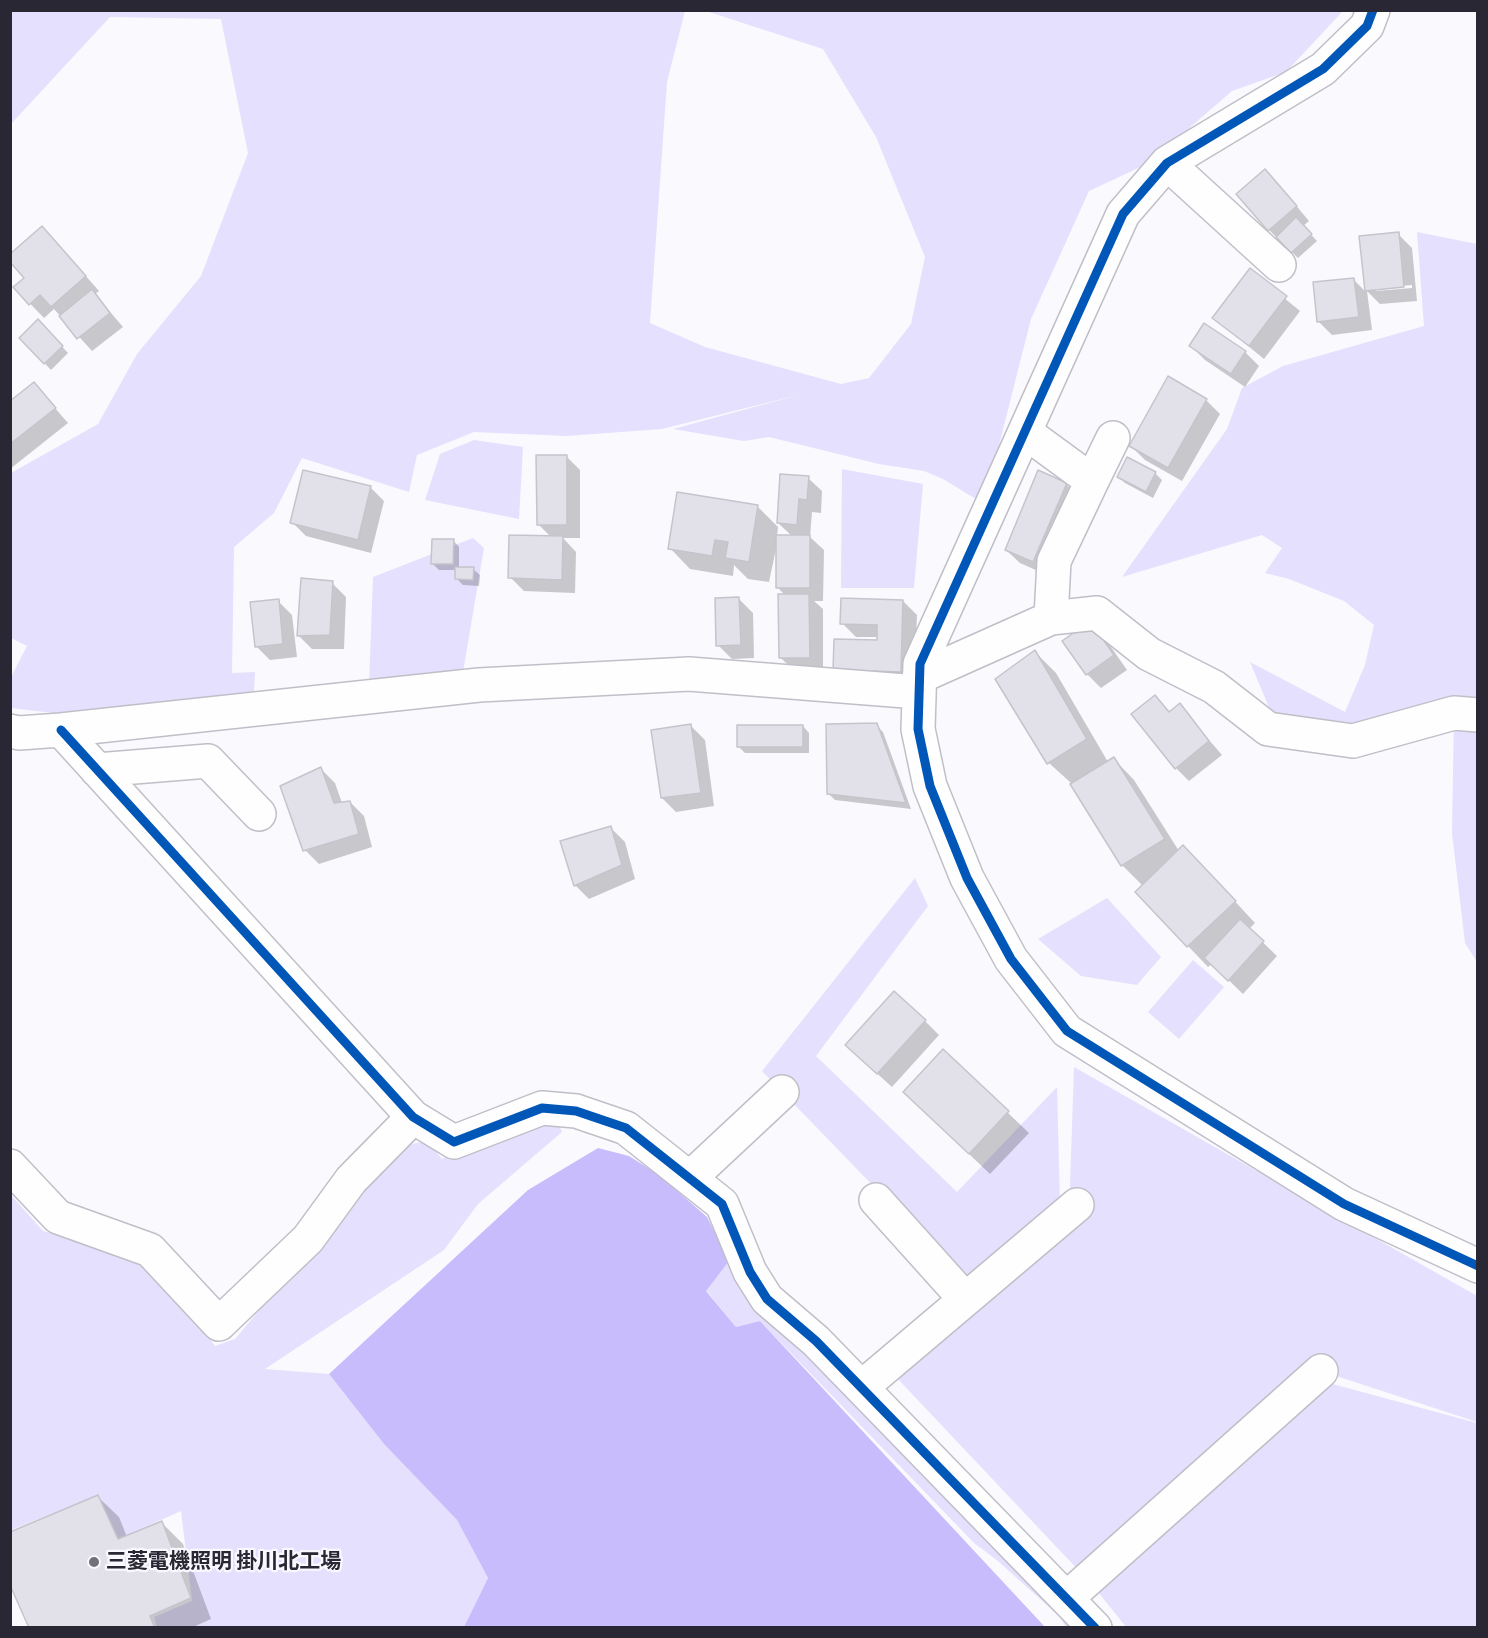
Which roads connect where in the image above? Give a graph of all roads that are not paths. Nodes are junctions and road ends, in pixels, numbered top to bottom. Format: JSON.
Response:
{"nodes":[{"id":1,"x":1373,"y":10,"type":"edge"},
{"id":2,"x":1167,"y":163,"type":"junction"},
{"id":3,"x":1278,"y":265,"type":"dead end"},
{"id":4,"x":1025,"y":432,"type":"junction"},
{"id":5,"x":1113,"y":438,"type":"dead end"},
{"id":6,"x":1092,"y":482,"type":"junction"},
{"id":7,"x":1051,"y":618,"type":"junction"},
{"id":8,"x":919,"y":685,"type":"junction"},
{"id":9,"x":1478,"y":715,"type":"edge"},
{"id":10,"x":61,"y":730,"type":"junction"},
{"id":11,"x":10,"y":731,"type":"edge"},
{"id":12,"x":98,"y":770,"type":"junction"},
{"id":13,"x":259,"y":814,"type":"dead end"},
{"id":14,"x":782,"y":1092,"type":"dead end"},
{"id":15,"x":413,"y":1117,"type":"junction"},
{"id":16,"x":10,"y":1166,"type":"edge"},
{"id":17,"x":691,"y":1177,"type":"junction"},
{"id":18,"x":876,"y":1200,"type":"dead end"},
{"id":19,"x":1077,"y":1205,"type":"dead end"},
{"id":20,"x":1478,"y":1266,"type":"edge"},
{"id":21,"x":965,"y":1299,"type":"junction"},
{"id":22,"x":1321,"y":1371,"type":"dead end"},
{"id":23,"x":862,"y":1387,"type":"junction"},
{"id":24,"x":1066,"y":1598,"type":"junction"},
{"id":25,"x":1095,"y":1628,"type":"edge"}],
"edges":[{"from":1,"to":2,"type":"street"},
{"from":2,"to":3,"type":"street"},
{"from":2,"to":4,"type":"street"},
{"from":4,"to":6,"type":"street"},
{"from":4,"to":8,"type":"street"},
{"from":5,"to":6,"type":"street"},
{"from":6,"to":7,"type":"street"},
{"from":7,"to":8,"type":"street"},
{"from":7,"to":9,"type":"street"},
{"from":8,"to":10,"type":"street"},
{"from":8,"to":20,"type":"street"},
{"from":10,"to":11,"type":"street"},
{"from":10,"to":12,"type":"street"},
{"from":12,"to":13,"type":"street"},
{"from":12,"to":15,"type":"street"},
{"from":14,"to":17,"type":"street"},
{"from":15,"to":16,"type":"street"},
{"from":15,"to":17,"type":"street"},
{"from":17,"to":23,"type":"street"},
{"from":18,"to":21,"type":"street"},
{"from":19,"to":21,"type":"street"},
{"from":21,"to":23,"type":"street"},
{"from":22,"to":24,"type":"street"},
{"from":23,"to":24,"type":"street"},
{"from":24,"to":25,"type":"street"}]}
